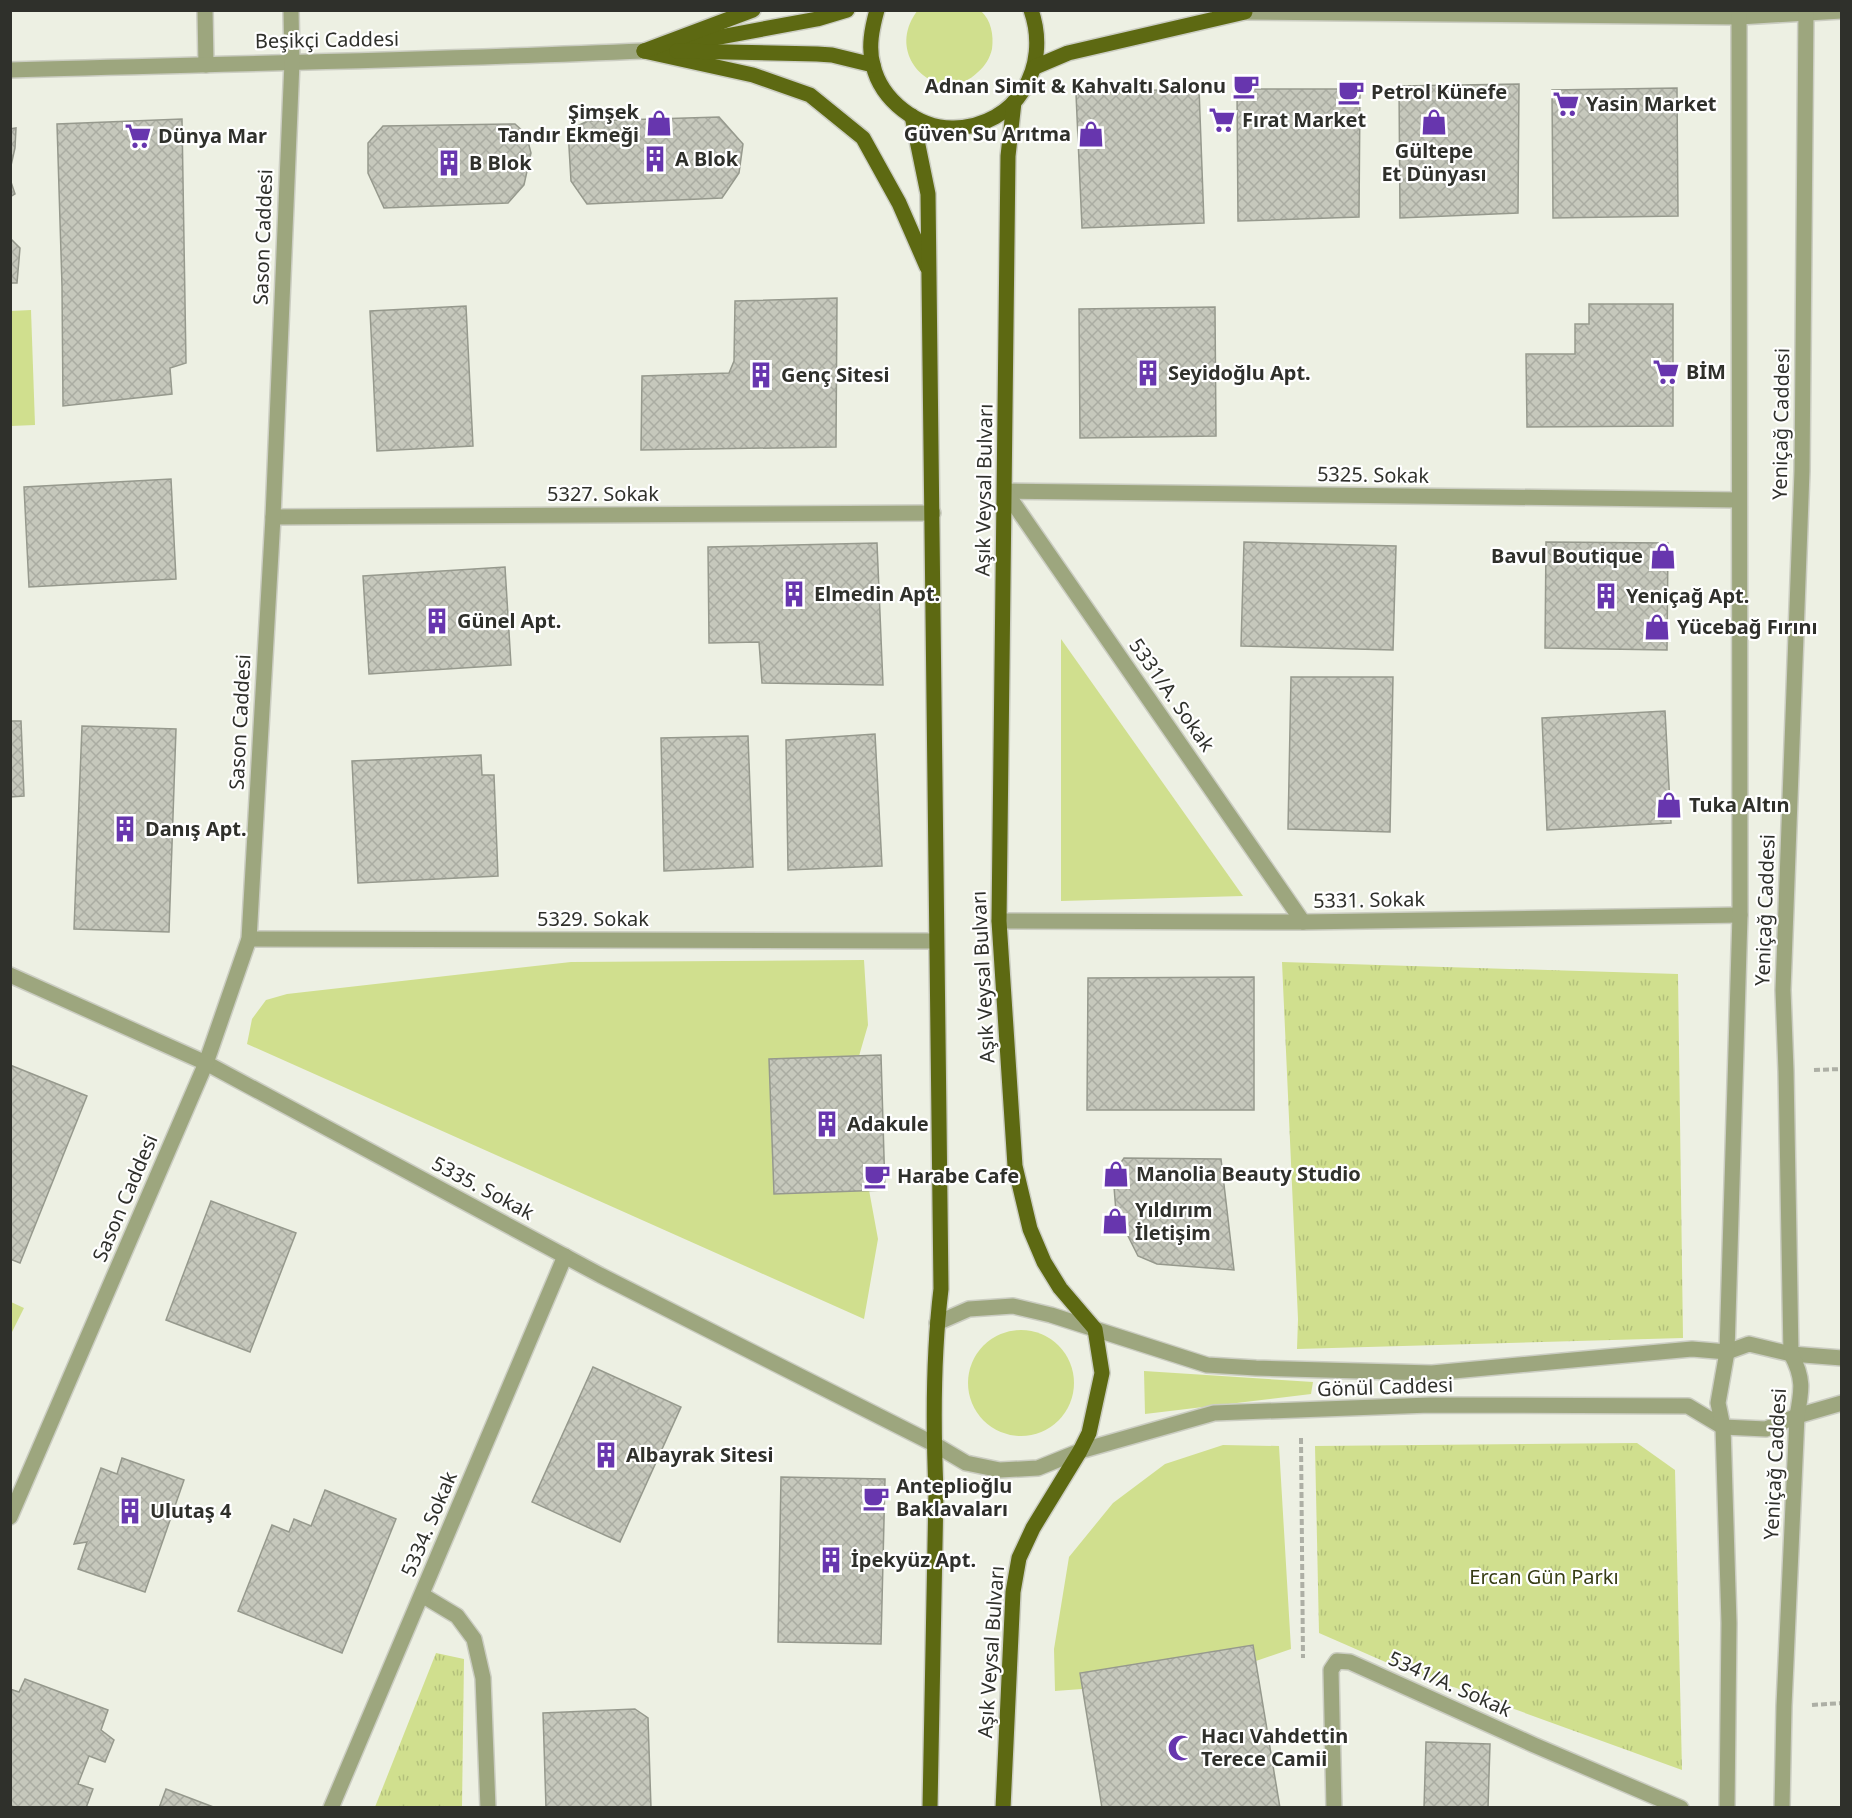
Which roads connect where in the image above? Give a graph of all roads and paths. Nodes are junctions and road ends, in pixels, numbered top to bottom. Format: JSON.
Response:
{"nodes":[{"id":1,"x":205,"y":10,"type":"edge"},
{"id":2,"x":291,"y":10,"type":"edge"},
{"id":3,"x":753,"y":10,"type":"edge"},
{"id":4,"x":847,"y":10,"type":"edge"},
{"id":5,"x":877,"y":10,"type":"edge"},
{"id":6,"x":1031,"y":10,"type":"edge"},
{"id":7,"x":1219,"y":10,"type":"edge"},
{"id":8,"x":1842,"y":11,"type":"edge"},
{"id":9,"x":1245,"y":12,"type":"junction"},
{"id":10,"x":1806,"y":12,"type":"edge"},
{"id":11,"x":1739,"y":14,"type":"edge"},
{"id":12,"x":644,"y":51,"type":"junction"},
{"id":13,"x":292,"y":62,"type":"junction"},
{"id":14,"x":206,"y":65,"type":"junction"},
{"id":15,"x":873,"y":65,"type":"junction"},
{"id":16,"x":1035,"y":67,"type":"junction"},
{"id":17,"x":10,"y":70,"type":"edge"},
{"id":18,"x":1014,"y":102,"type":"junction"},
{"id":19,"x":912,"y":116,"type":"junction"},
{"id":20,"x":930,"y":273,"type":"junction"},
{"id":21,"x":1005,"y":491,"type":"junction"},
{"id":22,"x":1739,"y":500,"type":"junction"},
{"id":23,"x":933,"y":513,"type":"junction"},
{"id":24,"x":273,"y":517,"type":"junction"},
{"id":25,"x":1740,"y":915,"type":"junction"},
{"id":26,"x":999,"y":921,"type":"junction"},
{"id":27,"x":1303,"y":922,"type":"junction"},
{"id":28,"x":249,"y":939,"type":"junction"},
{"id":29,"x":936,"y":941,"type":"junction"},
{"id":30,"x":10,"y":975,"type":"edge"},
{"id":31,"x":206,"y":1063,"type":"junction"},
{"id":32,"x":565,"y":1256,"type":"junction"},
{"id":33,"x":937,"y":1323,"type":"junction"},
{"id":34,"x":1095,"y":1329,"type":"junction"},
{"id":35,"x":1727,"y":1352,"type":"junction"},
{"id":36,"x":1791,"y":1354,"type":"junction"},
{"id":37,"x":1842,"y":1358,"type":"edge"},
{"id":38,"x":1842,"y":1403,"type":"edge"},
{"id":39,"x":1301,"y":1410,"type":"junction"},
{"id":40,"x":1797,"y":1416,"type":"junction"},
{"id":41,"x":1723,"y":1427,"type":"junction"},
{"id":42,"x":934,"y":1444,"type":"junction"},
{"id":43,"x":1080,"y":1451,"type":"junction"},
{"id":44,"x":10,"y":1517,"type":"edge"},
{"id":45,"x":422,"y":1595,"type":"junction"},
{"id":46,"x":1303,"y":1661,"type":"dead end"},
{"id":47,"x":1782,"y":1807,"type":"edge"},
{"id":48,"x":331,"y":1808,"type":"edge"},
{"id":49,"x":488,"y":1808,"type":"edge"},
{"id":50,"x":930,"y":1808,"type":"edge"},
{"id":51,"x":1003,"y":1808,"type":"edge"},
{"id":52,"x":1334,"y":1808,"type":"edge"},
{"id":53,"x":1681,"y":1808,"type":"edge"},
{"id":54,"x":1727,"y":1808,"type":"edge"}],
"edges":[{"from":1,"to":14,"type":"street"},
{"from":2,"to":13,"type":"street","name":"Sason Caddesi"},
{"from":3,"to":12,"type":"main road"},
{"from":4,"to":12,"type":"main road","name":"Beşikçi Caddesi"},
{"from":5,"to":15,"type":"main road","name":"Aşık Veysal Bulvarı"},
{"from":6,"to":16,"type":"main road","name":"Aşık Veysal Bulvarı"},
{"from":7,"to":9,"type":"main road"},
{"from":8,"to":10,"type":"street"},
{"from":9,"to":11,"type":"street"},
{"from":9,"to":16,"type":"main road"},
{"from":10,"to":11,"type":"street"},
{"from":10,"to":36,"type":"street","name":"Yeniçağ Caddesi"},
{"from":11,"to":22,"type":"street","name":"Yeniçağ Caddesi"},
{"from":12,"to":13,"type":"street","name":"Beşikçi Caddesi"},
{"from":12,"to":15,"type":"main road","name":"Beşikçi Caddesi"},
{"from":12,"to":20,"type":"main road"},
{"from":13,"to":14,"type":"street","name":"Beşikçi Caddesi"},
{"from":13,"to":24,"type":"street","name":"Sason Caddesi"},
{"from":14,"to":17,"type":"street","name":"Beşikçi Caddesi"},
{"from":15,"to":19,"type":"main road","name":"Aşık Veysal Bulvarı"},
{"from":16,"to":18,"type":"main road","name":"Aşık Veysal Bulvarı"},
{"from":18,"to":19,"type":"main road","name":"Aşık Veysal Bulvarı"},
{"from":18,"to":21,"type":"main road","name":"Aşık Veysal Bulvarı"},
{"from":19,"to":20,"type":"main road"},
{"from":20,"to":23,"type":"main road"},
{"from":21,"to":22,"type":"street","name":"5325. Sokak"},
{"from":21,"to":26,"type":"main road","name":"Aşık Veysal Bulvarı"},
{"from":21,"to":27,"type":"street","name":"5331/A. Sokak"},
{"from":22,"to":25,"type":"street","name":"Yeniçağ Caddesi"},
{"from":23,"to":24,"type":"street","name":"5327. Sokak"},
{"from":23,"to":29,"type":"main road"},
{"from":24,"to":28,"type":"street","name":"Sason Caddesi"},
{"from":25,"to":27,"type":"street","name":"5331. Sokak"},
{"from":25,"to":35,"type":"street","name":"Yeniçağ Caddesi"},
{"from":26,"to":27,"type":"street","name":"5331. Sokak"},
{"from":26,"to":34,"type":"main road","name":"Aşık Veysal Bulvarı"},
{"from":28,"to":29,"type":"street","name":"5329. Sokak"},
{"from":28,"to":31,"type":"street","name":"Sason Caddesi"},
{"from":29,"to":33,"type":"main road"},
{"from":30,"to":31,"type":"street","name":"5335. Sokak"},
{"from":31,"to":32,"type":"street","name":"5335. Sokak"},
{"from":31,"to":44,"type":"street","name":"Sason Caddesi"},
{"from":32,"to":42,"type":"street","name":"5335. Sokak"},
{"from":32,"to":45,"type":"street","name":"5334. Sokak"},
{"from":33,"to":34,"type":"street","name":"Gönül Caddesi"},
{"from":33,"to":42,"type":"main road"},
{"from":34,"to":35,"type":"street","name":"Gönül Caddesi"},
{"from":34,"to":43,"type":"main road","name":"Aşık Veysal Bulvarı"},
{"from":35,"to":36,"type":"street","name":"Gönül Caddesi"},
{"from":35,"to":41,"type":"street","name":"Yeniçağ Caddesi"},
{"from":36,"to":37,"type":"street","name":"Gönül Caddesi"},
{"from":36,"to":40,"type":"street","name":"Yeniçağ Caddesi"},
{"from":38,"to":40,"type":"street","name":"Gönül Caddesi"},
{"from":39,"to":41,"type":"street","name":"Gönül Caddesi"},
{"from":39,"to":43,"type":"street","name":"Gönül Caddesi"},
{"from":39,"to":46,"type":"path"},
{"from":40,"to":41,"type":"street","name":"Gönül Caddesi"},
{"from":40,"to":47,"type":"street","name":"Yeniçağ Caddesi"},
{"from":41,"to":54,"type":"street","name":"Yeniçağ Caddesi"},
{"from":42,"to":43,"type":"street","name":"Gönül Caddesi"},
{"from":42,"to":50,"type":"main road"},
{"from":43,"to":51,"type":"main road","name":"Aşık Veysal Bulvarı"},
{"from":45,"to":48,"type":"street","name":"5334. Sokak"},
{"from":45,"to":49,"type":"street"},
{"from":52,"to":53,"type":"street","name":"5341/A. Sokak"}]}
